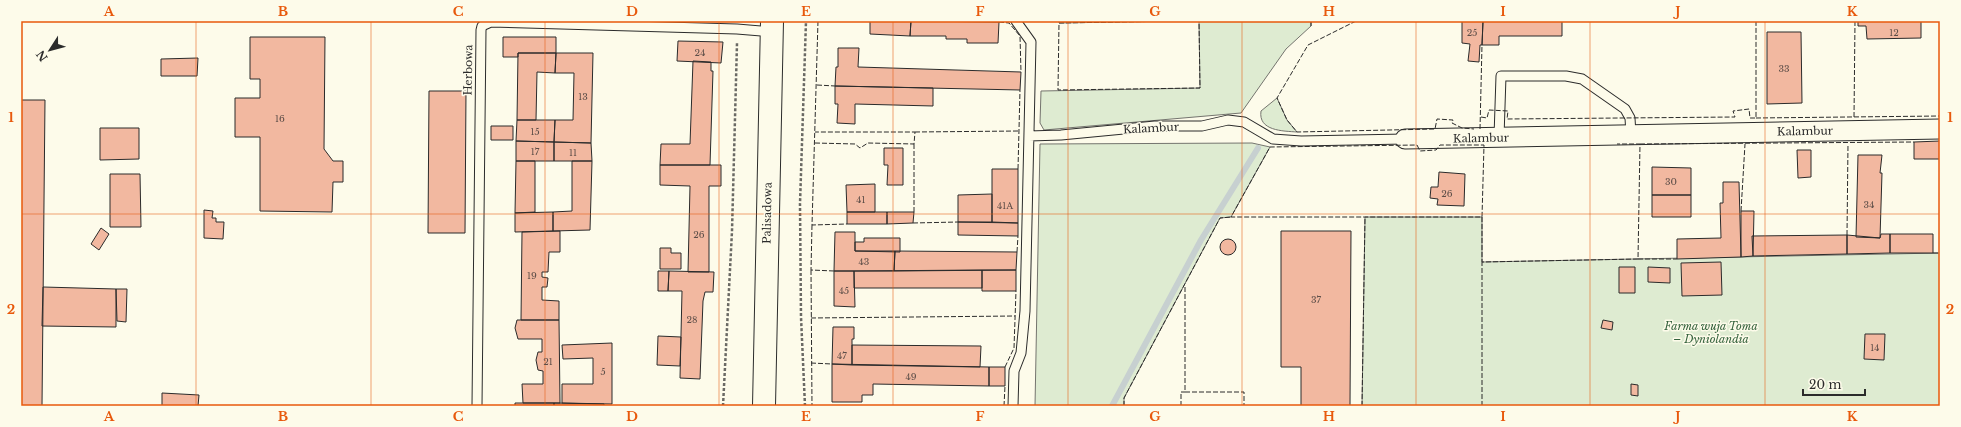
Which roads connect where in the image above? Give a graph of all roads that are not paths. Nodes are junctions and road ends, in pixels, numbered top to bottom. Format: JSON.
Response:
{"nodes":[{"id":1,"x":1016,"y":21,"type":"edge"},
{"id":2,"x":772,"y":27,"type":"edge"},
{"id":3,"x":1940,"y":129,"type":"edge"},
{"id":4,"x":1631,"y":135,"type":"junction"},
{"id":5,"x":1029,"y":136,"type":"junction"},
{"id":6,"x":1499,"y":137,"type":"junction"},
{"id":7,"x":1405,"y":139,"type":"joint"},
{"id":8,"x":477,"y":406,"type":"edge"},
{"id":9,"x":764,"y":406,"type":"edge"},
{"id":10,"x":1013,"y":406,"type":"edge"}],
"edges":[{"from":1,"to":5,"type":"lane"},
{"from":2,"to":8,"type":"lane","name":"Herbowa"},
{"from":2,"to":9,"type":"street","name":"Palisadowa"},
{"from":3,"to":4,"type":"street","name":"Kalambur"},
{"from":4,"to":6,"type":"street","name":"Kalambur"},
{"from":4,"to":6,"type":"lane"},
{"from":5,"to":7,"type":"lane","name":"Kalambur"},
{"from":5,"to":10,"type":"lane"},
{"from":6,"to":7,"type":"street","name":"Kalambur"}]}
